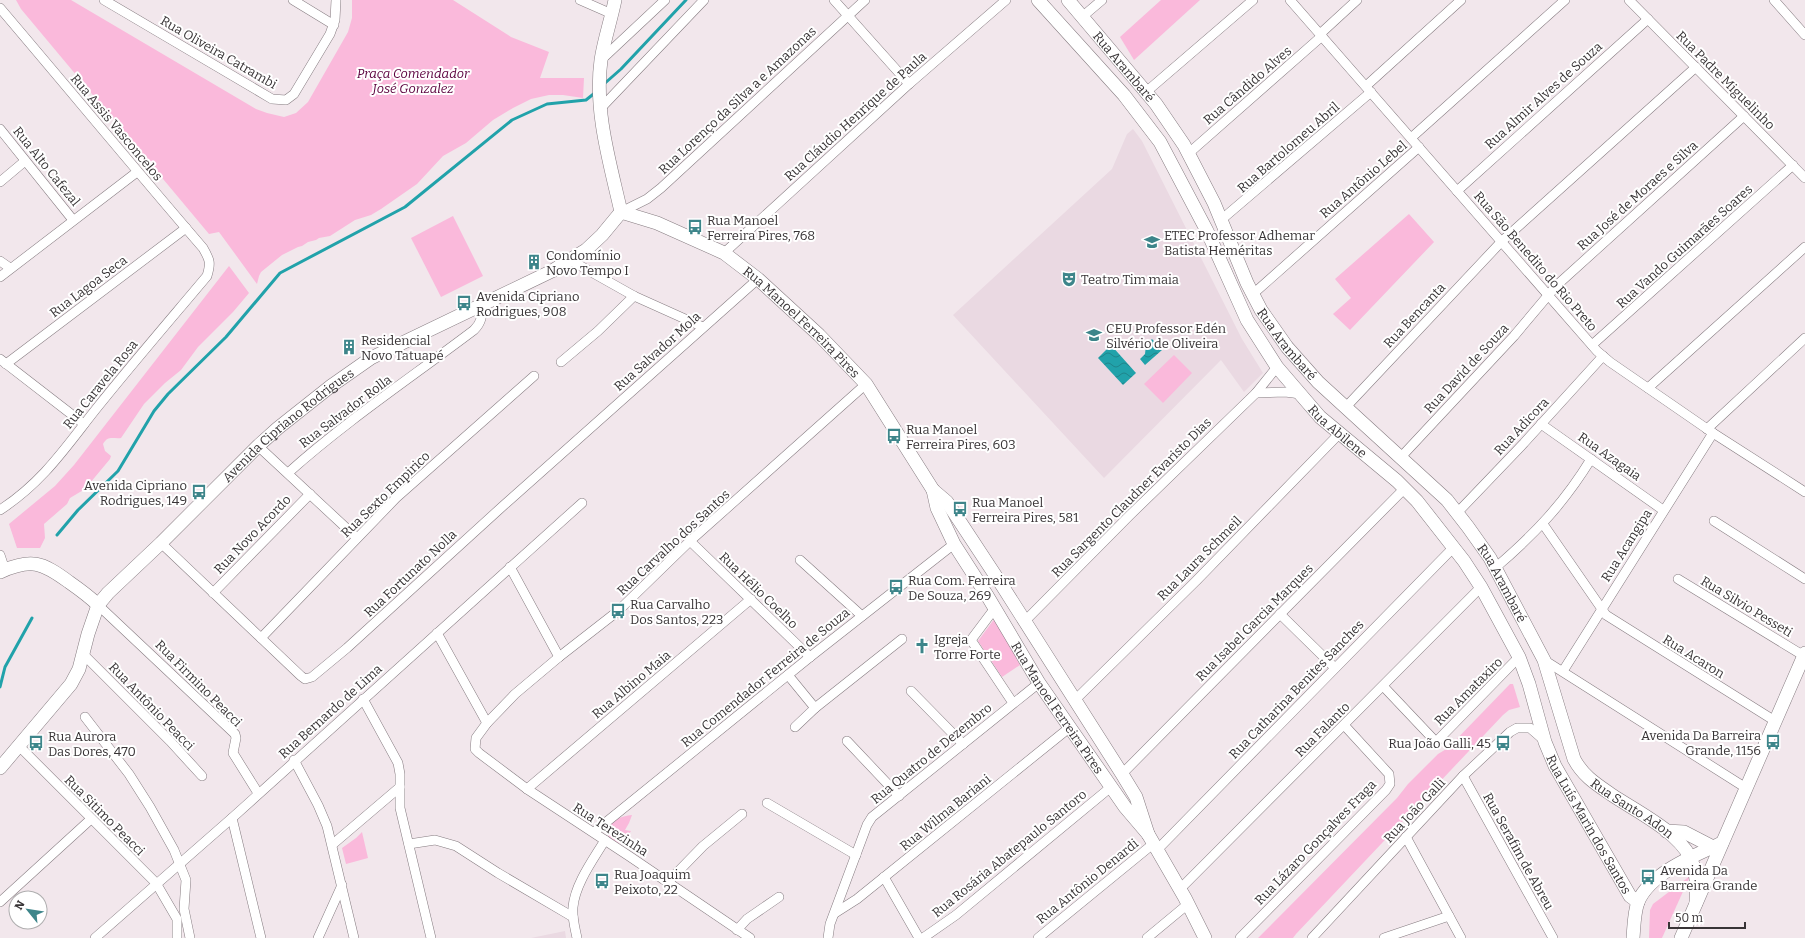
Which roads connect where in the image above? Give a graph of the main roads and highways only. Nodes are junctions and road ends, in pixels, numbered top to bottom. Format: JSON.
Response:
{"nodes":[{"id":1,"x":615,"y":0,"type":"edge"},
{"id":2,"x":1038,"y":0,"type":"edge"},
{"id":3,"x":1068,"y":0,"type":"edge"},
{"id":4,"x":1184,"y":188,"type":"junction"},
{"id":5,"x":1212,"y":200,"type":"junction"},
{"id":6,"x":621,"y":212,"type":"junction"},
{"id":7,"x":1277,"y":367,"type":"joint"},
{"id":8,"x":1404,"y":488,"type":"joint"},
{"id":9,"x":933,"y":490,"type":"junction"},
{"id":10,"x":2,"y":571,"type":"edge"},
{"id":11,"x":1007,"y":593,"type":"junction"},
{"id":12,"x":991,"y":603,"type":"junction"},
{"id":13,"x":98,"y":605,"type":"junction"},
{"id":14,"x":1804,"y":654,"type":"edge"},
{"id":15,"x":1545,"y":742,"type":"joint"},
{"id":16,"x":1574,"y":759,"type":"joint"},
{"id":17,"x":0,"y":768,"type":"edge"},
{"id":18,"x":1666,"y":831,"type":"junction"},
{"id":19,"x":1153,"y":843,"type":"junction"},
{"id":20,"x":1717,"y":845,"type":"junction"},
{"id":21,"x":1690,"y":857,"type":"junction"},
{"id":22,"x":1638,"y":902,"type":"junction"},
{"id":23,"x":1696,"y":903,"type":"junction"},
{"id":24,"x":1205,"y":938,"type":"edge"},
{"id":25,"x":1633,"y":938,"type":"edge"},
{"id":26,"x":1681,"y":938,"type":"edge"}],
"edges":[{"from":1,"to":6,"type":"main road"},
{"from":2,"to":4,"type":"main road","name":"Rua Arambaré"},
{"from":3,"to":5,"type":"main road","name":"Rua Arambaré"},
{"from":4,"to":5,"type":"main road"},
{"from":4,"to":7,"type":"main road","name":"Rua Arambaré"},
{"from":5,"to":16,"type":"main road","name":"Rua Arambaré"},
{"from":6,"to":9,"type":"main road","name":"Rua Manoel Ferreira Pires"},
{"from":6,"to":13,"type":"main road","name":"Avenida Cipriano Rodrigues"},
{"from":7,"to":8,"type":"main road","name":"Rua Abilene"},
{"from":8,"to":15,"type":"main road","name":"Rua Arambaré"},
{"from":9,"to":11,"type":"main road","name":"Rua Manoel Ferreira Pires"},
{"from":9,"to":12,"type":"main road","name":"Rua Manoel Ferreira Pires"},
{"from":10,"to":13,"type":"main road"},
{"from":11,"to":12,"type":"main road"},
{"from":11,"to":19,"type":"main road","name":"Rua Manoel Ferreira Pires"},
{"from":12,"to":19,"type":"main road","name":"Rua Manoel Ferreira Pires"},
{"from":13,"to":17,"type":"main road"},
{"from":14,"to":20,"type":"main road"},
{"from":15,"to":22,"type":"main road","name":"Rua Luís Marin dos Santos"},
{"from":16,"to":18,"type":"main road","name":"Rua Santo Adon"},
{"from":18,"to":20,"type":"main road"},
{"from":18,"to":21,"type":"main road","name":"Rua Santo Adon"},
{"from":19,"to":24,"type":"main road","name":"Rua Manoel Ferreira Pires"},
{"from":20,"to":21,"type":"main road"},
{"from":20,"to":23,"type":"main road"},
{"from":21,"to":22,"type":"main road"},
{"from":21,"to":23,"type":"main road"},
{"from":22,"to":25,"type":"main road"},
{"from":23,"to":26,"type":"main road"}]}
